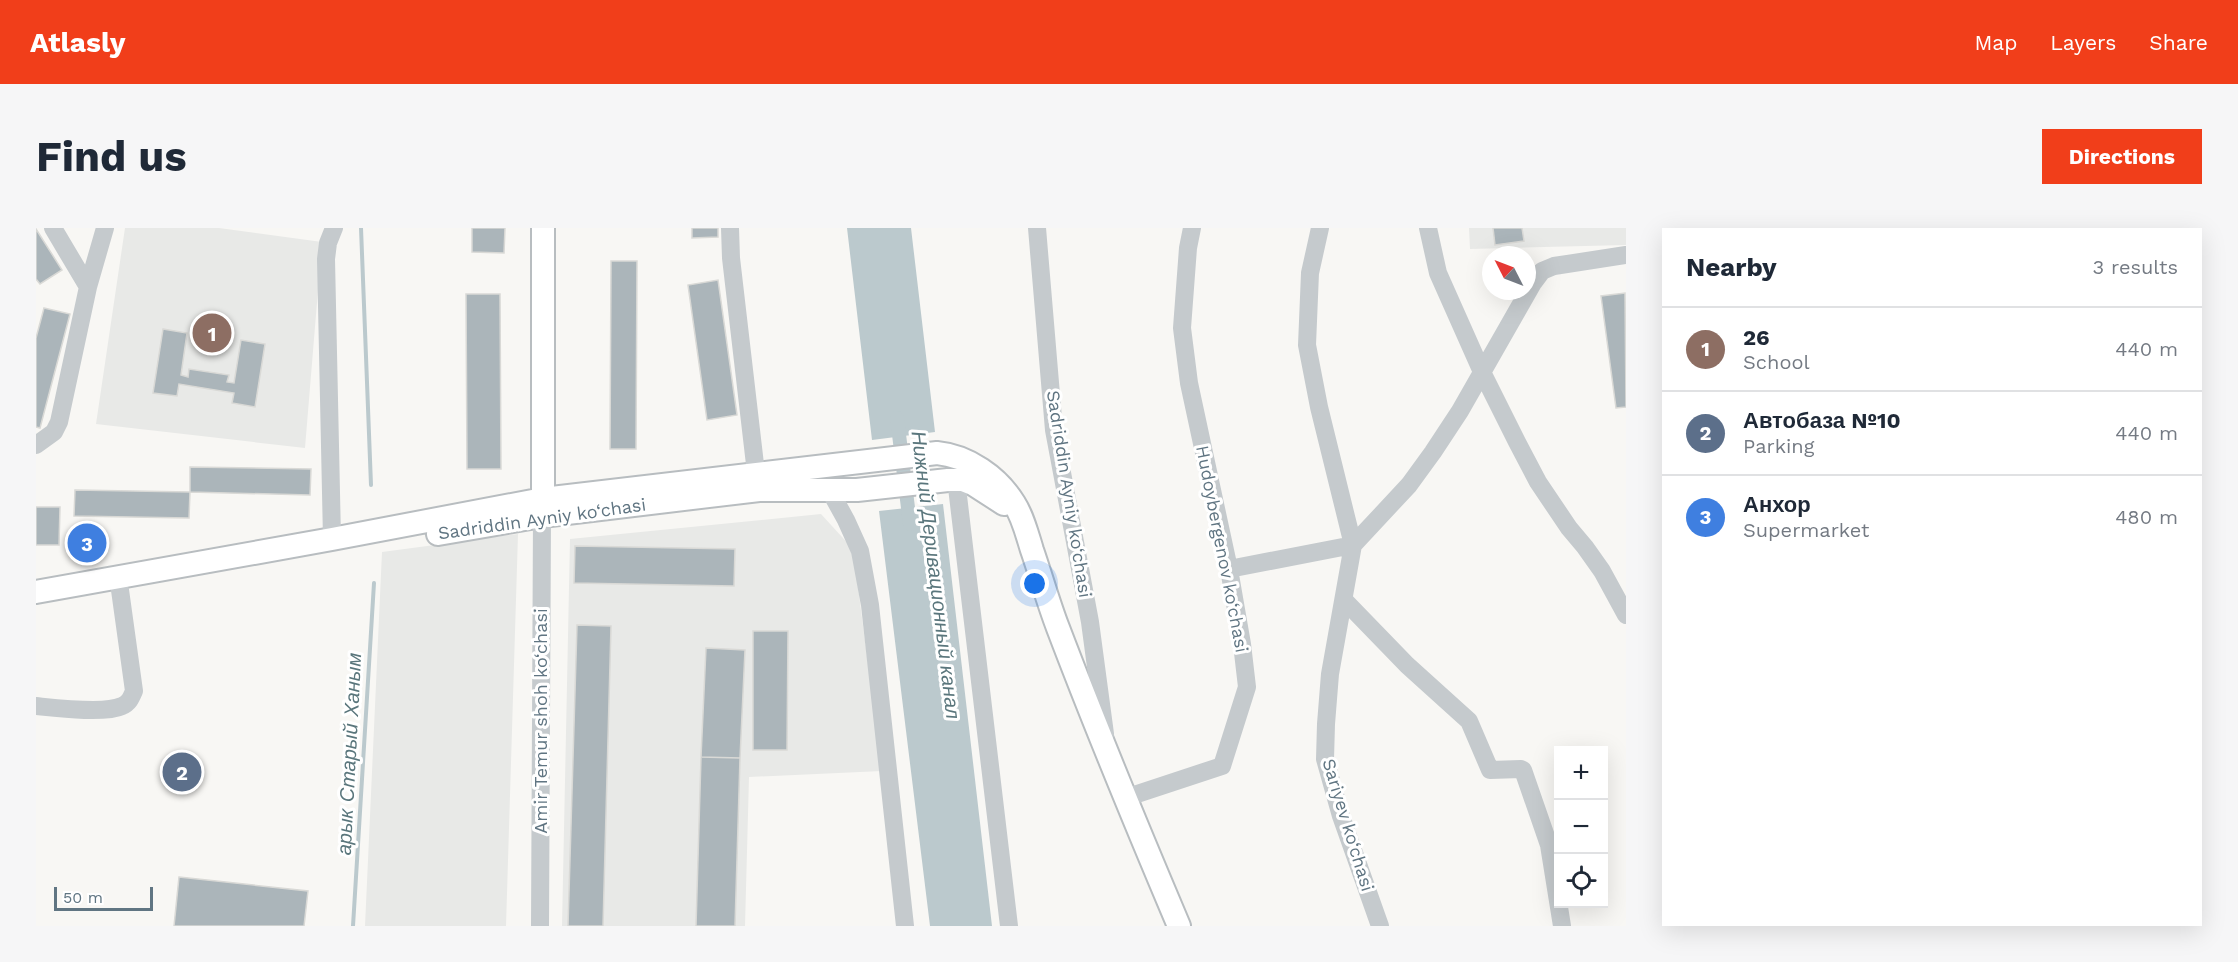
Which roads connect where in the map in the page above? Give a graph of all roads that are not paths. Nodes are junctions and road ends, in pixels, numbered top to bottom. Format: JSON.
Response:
{"nodes":[{"id":1,"x":53,"y":228,"type":"edge"},
{"id":2,"x":105,"y":228,"type":"edge"},
{"id":3,"x":334,"y":228,"type":"edge"},
{"id":4,"x":543,"y":228,"type":"edge"},
{"id":5,"x":730,"y":228,"type":"edge"},
{"id":6,"x":1037,"y":228,"type":"edge"},
{"id":7,"x":1192,"y":228,"type":"edge"},
{"id":8,"x":1320,"y":228,"type":"edge"},
{"id":9,"x":1428,"y":228,"type":"edge"},
{"id":10,"x":1626,"y":255,"type":"edge"},
{"id":11,"x":88,"y":287,"type":"junction"},
{"id":12,"x":1482,"y":372,"type":"junction"},
{"id":13,"x":36,"y":445,"type":"edge"},
{"id":14,"x":756,"y":473,"type":"junction"},
{"id":15,"x":948,"y":480,"type":"junction"},
{"id":16,"x":830,"y":491,"type":"junction"},
{"id":17,"x":543,"y":507,"type":"junction"},
{"id":18,"x":1029,"y":538,"type":"junction"},
{"id":19,"x":332,"y":539,"type":"junction"},
{"id":20,"x":1353,"y":545,"type":"junction"},
{"id":21,"x":1229,"y":569,"type":"junction"},
{"id":22,"x":120,"y":590,"type":"junction"},
{"id":23,"x":36,"y":592,"type":"edge"},
{"id":24,"x":1344,"y":600,"type":"junction"},
{"id":25,"x":36,"y":605,"type":"edge"},
{"id":26,"x":1626,"y":615,"type":"edge"},
{"id":27,"x":36,"y":706,"type":"edge"},
{"id":28,"x":1109,"y":760,"type":"junction"},
{"id":29,"x":1125,"y":798,"type":"junction"},
{"id":30,"x":540,"y":926,"type":"edge"},
{"id":31,"x":905,"y":926,"type":"edge"},
{"id":32,"x":1009,"y":926,"type":"edge"},
{"id":33,"x":1179,"y":926,"type":"edge"},
{"id":34,"x":1380,"y":926,"type":"edge"},
{"id":35,"x":1562,"y":926,"type":"edge"}],
"edges":[{"from":1,"to":11,"type":"street"},
{"from":2,"to":11,"type":"street"},
{"from":3,"to":19,"type":"street"},
{"from":4,"to":17,"type":"main road","name":"Amir Temur shoh ko‘chasi"},
{"from":5,"to":14,"type":"street"},
{"from":6,"to":28,"type":"street","name":"Sadriddin Ayniy ko‘chasi"},
{"from":7,"to":21,"type":"street","name":"Hudoybergenov ko‘chasi"},
{"from":8,"to":20,"type":"street","name":"Sariyev ko‘chasi"},
{"from":9,"to":12,"type":"street"},
{"from":10,"to":12,"type":"street"},
{"from":11,"to":13,"type":"street"},
{"from":12,"to":20,"type":"street"},
{"from":12,"to":26,"type":"street"},
{"from":14,"to":17,"type":"main road","name":"Sadriddin Ayniy ko‘chasi"},
{"from":14,"to":18,"type":"main road","name":"Sadriddin Ayniy ko‘chasi"},
{"from":15,"to":16,"type":"main road","name":"Sadriddin Ayniy ko‘chasi"},
{"from":15,"to":18,"type":"main road","name":"Sadriddin Ayniy ko‘chasi"},
{"from":15,"to":32,"type":"street"},
{"from":16,"to":17,"type":"main road","name":"Sadriddin Ayniy ko‘chasi"},
{"from":16,"to":31,"type":"street"},
{"from":17,"to":19,"type":"main road","name":"Sadriddin Ayniy ko‘chasi"},
{"from":17,"to":22,"type":"main road","name":"Sadriddin Ayniy ko‘chasi"},
{"from":17,"to":30,"type":"street","name":"Amir Temur shoh ko‘chasi"},
{"from":18,"to":28,"type":"main road","name":"Sadriddin Ayniy ko‘chasi"},
{"from":19,"to":23,"type":"main road","name":"Sadriddin Ayniy ko‘chasi"},
{"from":20,"to":21,"type":"street"},
{"from":20,"to":24,"type":"street","name":"Sariyev ko‘chasi"},
{"from":21,"to":29,"type":"street","name":"Hudoybergenov ko‘chasi"},
{"from":22,"to":25,"type":"main road","name":"Sadriddin Ayniy ko‘chasi"},
{"from":22,"to":27,"type":"street"},
{"from":24,"to":34,"type":"street","name":"Sariyev ko‘chasi"},
{"from":24,"to":35,"type":"street"},
{"from":28,"to":29,"type":"main road","name":"Sadriddin Ayniy ko‘chasi"},
{"from":29,"to":33,"type":"main road","name":"Sadriddin Ayniy ko‘chasi"}]}
